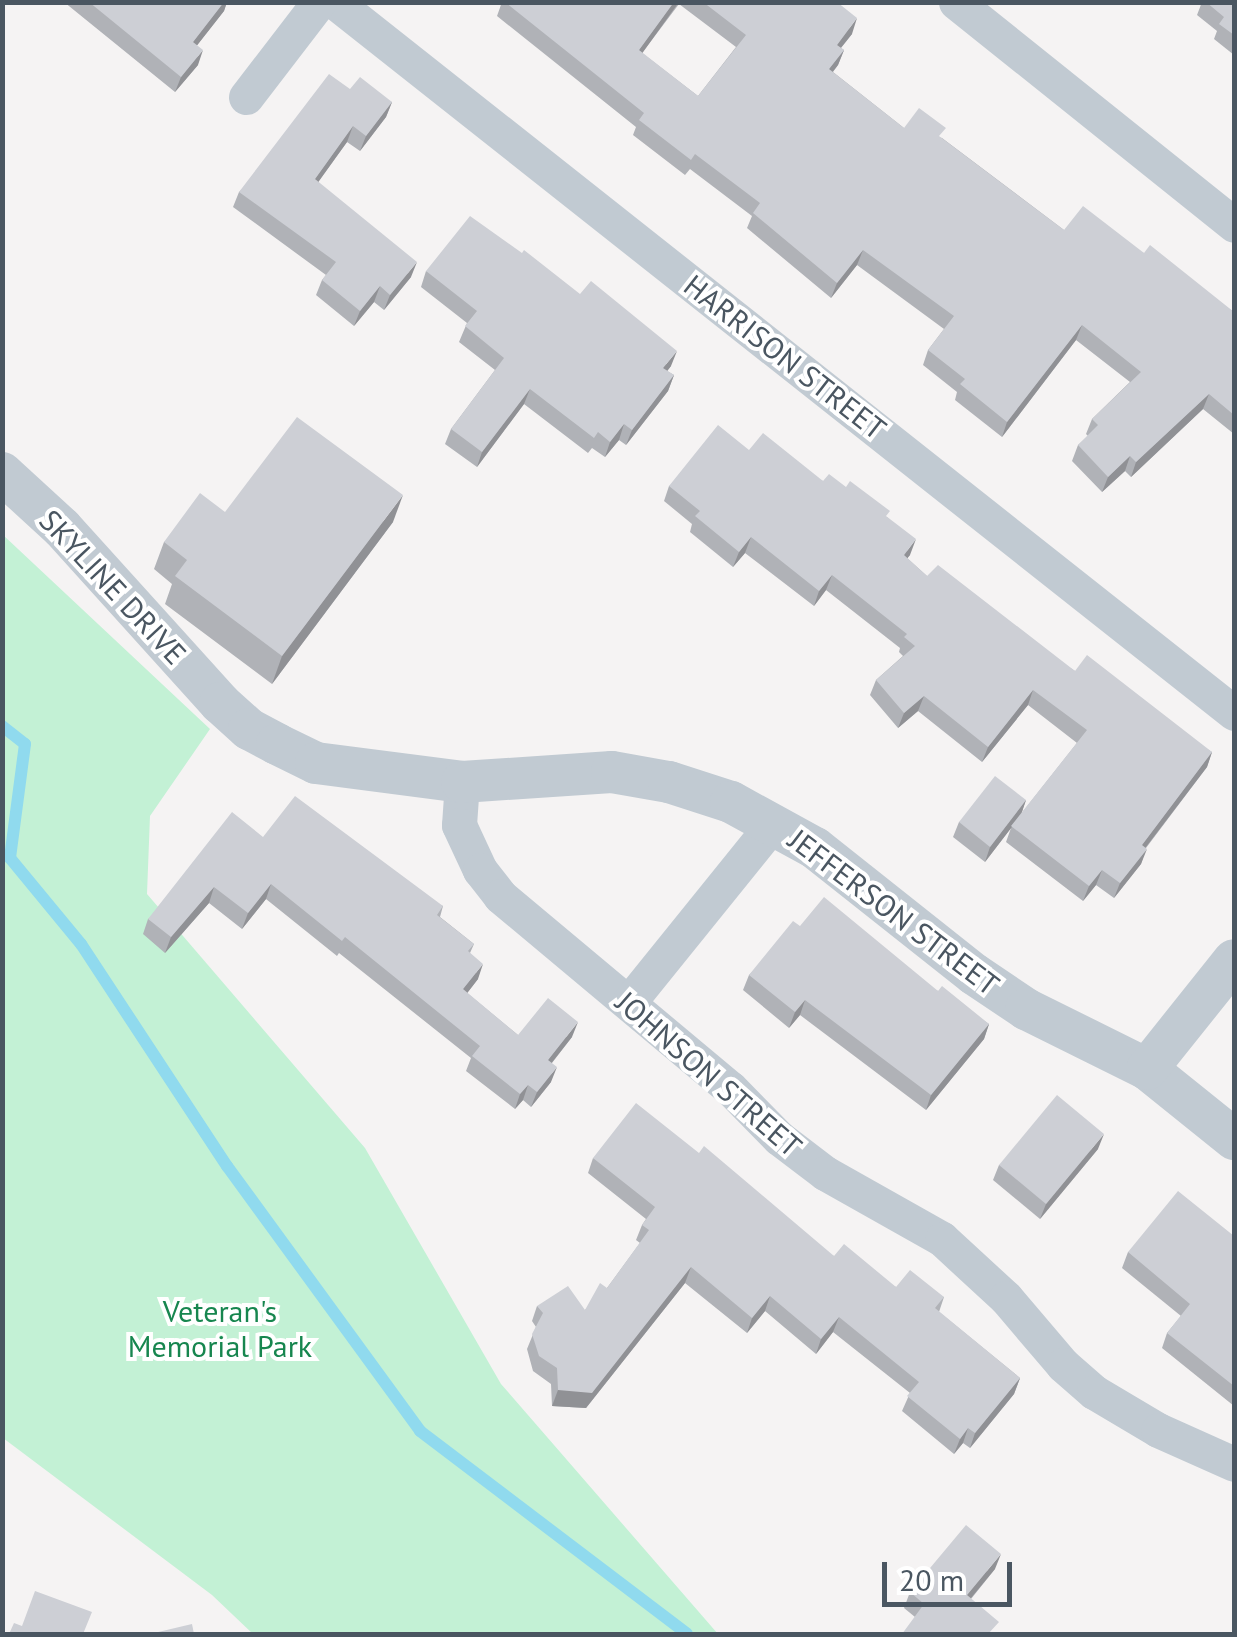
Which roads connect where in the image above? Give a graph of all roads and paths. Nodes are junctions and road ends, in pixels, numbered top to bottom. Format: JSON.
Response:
{"nodes":[{"id":1,"x":319,"y":2,"type":"edge"},
{"id":2,"x":335,"y":2,"type":"edge"},
{"id":3,"x":956,"y":2,"type":"edge"},
{"id":4,"x":246,"y":97,"type":"dead end"},
{"id":5,"x":1234,"y":225,"type":"edge"},
{"id":6,"x":2,"y":472,"type":"edge"},
{"id":7,"x":1234,"y":713,"type":"edge"},
{"id":8,"x":462,"y":782,"type":"junction"},
{"id":9,"x":774,"y":822,"type":"junction"},
{"id":10,"x":1234,"y":960,"type":"edge"},
{"id":11,"x":629,"y":1002,"type":"junction"},
{"id":12,"x":1147,"y":1069,"type":"junction"},
{"id":13,"x":1234,"y":1139,"type":"edge"},
{"id":14,"x":1234,"y":1464,"type":"edge"}],
"edges":[{"from":1,"to":4,"type":"street"},
{"from":2,"to":7,"type":"street","name":"HARRISON STREET"},
{"from":3,"to":5,"type":"street"},
{"from":6,"to":8,"type":"street","name":"SKYLINE DRIVE"},
{"from":8,"to":9,"type":"street","name":"JEFFERSON STREET"},
{"from":8,"to":11,"type":"street","name":"JOHNSON STREET"},
{"from":9,"to":11,"type":"street"},
{"from":9,"to":12,"type":"street","name":"JEFFERSON STREET"},
{"from":10,"to":12,"type":"street"},
{"from":11,"to":14,"type":"street","name":"JOHNSON STREET"},
{"from":12,"to":13,"type":"street","name":"JEFFERSON STREET"}]}
